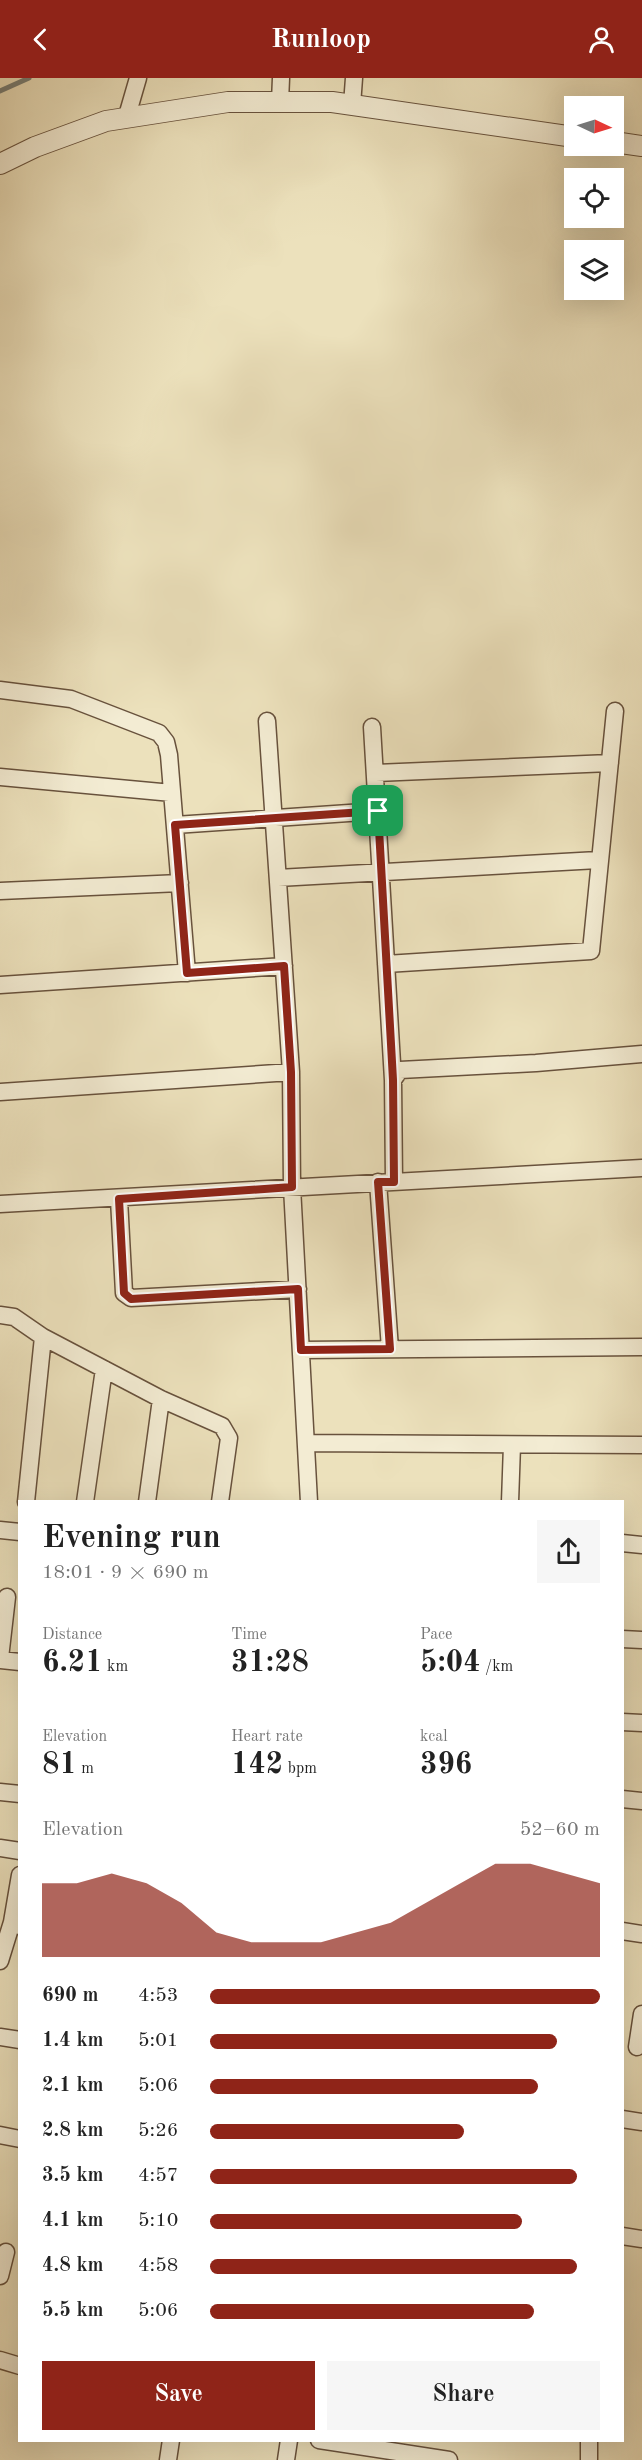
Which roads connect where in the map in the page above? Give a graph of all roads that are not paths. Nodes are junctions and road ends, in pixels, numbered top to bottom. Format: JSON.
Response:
{"nodes":[{"id":1,"x":138,"y":78,"type":"edge"},
{"id":2,"x":354,"y":78,"type":"edge"},
{"id":3,"x":281,"y":90,"type":"edge"},
{"id":4,"x":352,"y":105,"type":"junction"},
{"id":5,"x":127,"y":116,"type":"junction"},
{"id":6,"x":564,"y":136,"type":"edge"},
{"id":7,"x":624,"y":143,"type":"edge"},
{"id":8,"x":642,"y":146,"type":"edge"},
{"id":9,"x":0,"y":164,"type":"edge"},
{"id":10,"x":0,"y":690,"type":"edge"},
{"id":11,"x":615,"y":711,"type":"dead end"},
{"id":12,"x":267,"y":721,"type":"dead end"},
{"id":13,"x":372,"y":727,"type":"dead end"},
{"id":14,"x":610,"y":763,"type":"junction"},
{"id":15,"x":376,"y":773,"type":"junction"},
{"id":16,"x":0,"y":777,"type":"edge"},
{"id":17,"x":172,"y":793,"type":"junction"},
{"id":18,"x":378,"y":811,"type":"junction"},
{"id":19,"x":274,"y":819,"type":"junction"},
{"id":20,"x":175,"y":825,"type":"junction"},
{"id":21,"x":598,"y":860,"type":"junction"},
{"id":22,"x":382,"y":873,"type":"junction"},
{"id":23,"x":278,"y":878,"type":"junction"},
{"id":24,"x":180,"y":883,"type":"junction"},
{"id":25,"x":0,"y":891,"type":"edge"},
{"id":26,"x":386,"y":964,"type":"junction"},
{"id":27,"x":284,"y":966,"type":"junction"},
{"id":28,"x":187,"y":973,"type":"junction"},
{"id":29,"x":0,"y":985,"type":"edge"},
{"id":30,"x":642,"y":1054,"type":"edge"},
{"id":31,"x":291,"y":1072,"type":"junction"},
{"id":32,"x":393,"y":1080,"type":"junction"},
{"id":33,"x":0,"y":1092,"type":"edge"},
{"id":34,"x":642,"y":1168,"type":"edge"},
{"id":35,"x":386,"y":1182,"type":"junction"},
{"id":36,"x":292,"y":1187,"type":"junction"},
{"id":37,"x":119,"y":1199,"type":"junction"},
{"id":38,"x":0,"y":1204,"type":"edge"},
{"id":39,"x":298,"y":1289,"type":"junction"},
{"id":40,"x":0,"y":1315,"type":"edge"},
{"id":41,"x":44,"y":1337,"type":"junction"},
{"id":42,"x":642,"y":1347,"type":"edge"},
{"id":43,"x":390,"y":1349,"type":"junction"},
{"id":44,"x":301,"y":1350,"type":"junction"},
{"id":45,"x":104,"y":1369,"type":"junction"},
{"id":46,"x":161,"y":1399,"type":"junction"},
{"id":47,"x":306,"y":1443,"type":"junction"},
{"id":48,"x":512,"y":1444,"type":"junction"},
{"id":49,"x":642,"y":1445,"type":"edge"},
{"id":50,"x":26,"y":1500,"type":"edge"},
{"id":51,"x":86,"y":1500,"type":"edge"},
{"id":52,"x":147,"y":1500,"type":"edge"},
{"id":53,"x":220,"y":1500,"type":"edge"},
{"id":54,"x":309,"y":1500,"type":"edge"},
{"id":55,"x":510,"y":1500,"type":"edge"},
{"id":56,"x":0,"y":1530,"type":"edge"},
{"id":57,"x":18,"y":1532,"type":"edge"},
{"id":58,"x":624,"y":1543,"type":"edge"},
{"id":59,"x":642,"y":1545,"type":"edge"},
{"id":60,"x":9,"y":1597,"type":"edge"},
{"id":61,"x":624,"y":1639,"type":"edge"},
{"id":62,"x":642,"y":1640,"type":"edge"},
{"id":63,"x":0,"y":1659,"type":"edge"},
{"id":64,"x":18,"y":1662,"type":"edge"},
{"id":65,"x":624,"y":1722,"type":"edge"},
{"id":66,"x":642,"y":1723,"type":"edge"},
{"id":67,"x":0,"y":1792,"type":"edge"},
{"id":68,"x":18,"y":1794,"type":"edge"},
{"id":69,"x":624,"y":1799,"type":"edge"},
{"id":70,"x":642,"y":1801,"type":"edge"},
{"id":71,"x":0,"y":1848,"type":"edge"},
{"id":72,"x":18,"y":1851,"type":"edge"},
{"id":73,"x":18,"y":1900,"type":"edge"},
{"id":74,"x":16,"y":1924,"type":"edge"},
{"id":75,"x":624,"y":1931,"type":"edge"},
{"id":76,"x":642,"y":1934,"type":"edge"},
{"id":77,"x":0,"y":1961,"type":"edge"},
{"id":78,"x":642,"y":2014,"type":"edge"},
{"id":79,"x":0,"y":2037,"type":"edge"},
{"id":80,"x":18,"y":2040,"type":"edge"},
{"id":81,"x":634,"y":2047,"type":"edge"},
{"id":82,"x":624,"y":2119,"type":"edge"},
{"id":83,"x":642,"y":2122,"type":"edge"},
{"id":84,"x":0,"y":2134,"type":"edge"},
{"id":85,"x":18,"y":2138,"type":"edge"},
{"id":86,"x":624,"y":2236,"type":"edge"},
{"id":87,"x":642,"y":2239,"type":"edge"},
{"id":88,"x":8,"y":2252,"type":"edge"},
{"id":89,"x":0,"y":2276,"type":"edge"},
{"id":90,"x":0,"y":2360,"type":"edge"},
{"id":91,"x":18,"y":2365,"type":"edge"},
{"id":92,"x":171,"y":2442,"type":"edge"},
{"id":93,"x":289,"y":2442,"type":"edge"},
{"id":94,"x":329,"y":2442,"type":"edge"},
{"id":95,"x":589,"y":2442,"type":"edge"},
{"id":96,"x":408,"y":2457,"type":"edge"},
{"id":97,"x":168,"y":2460,"type":"edge"},
{"id":98,"x":286,"y":2460,"type":"edge"},
{"id":99,"x":449,"y":2460,"type":"edge"},
{"id":100,"x":589,"y":2460,"type":"edge"}],
"edges":[{"from":1,"to":5,"type":"street"},
{"from":2,"to":4,"type":"street"},
{"from":3,"to":4,"type":"street"},
{"from":3,"to":5,"type":"street"},
{"from":4,"to":6,"type":"street"},
{"from":5,"to":9,"type":"street"},
{"from":7,"to":8,"type":"street"},
{"from":10,"to":17,"type":"street"},
{"from":11,"to":14,"type":"street"},
{"from":12,"to":19,"type":"street"},
{"from":13,"to":15,"type":"street"},
{"from":14,"to":15,"type":"street"},
{"from":14,"to":21,"type":"street"},
{"from":15,"to":18,"type":"street"},
{"from":16,"to":17,"type":"street"},
{"from":17,"to":20,"type":"street"},
{"from":18,"to":19,"type":"street"},
{"from":18,"to":22,"type":"street"},
{"from":19,"to":20,"type":"street"},
{"from":19,"to":23,"type":"street"},
{"from":20,"to":24,"type":"street"},
{"from":21,"to":22,"type":"street"},
{"from":21,"to":26,"type":"street"},
{"from":22,"to":23,"type":"street"},
{"from":22,"to":26,"type":"street"},
{"from":23,"to":27,"type":"street"},
{"from":24,"to":25,"type":"street"},
{"from":24,"to":28,"type":"street"},
{"from":26,"to":32,"type":"street"},
{"from":27,"to":28,"type":"street"},
{"from":27,"to":31,"type":"street"},
{"from":28,"to":29,"type":"street"},
{"from":30,"to":32,"type":"street"},
{"from":31,"to":33,"type":"street"},
{"from":31,"to":36,"type":"street"},
{"from":32,"to":35,"type":"street"},
{"from":34,"to":35,"type":"street"},
{"from":35,"to":36,"type":"street"},
{"from":35,"to":43,"type":"street"},
{"from":36,"to":37,"type":"street"},
{"from":36,"to":39,"type":"street"},
{"from":37,"to":38,"type":"street"},
{"from":37,"to":39,"type":"street"},
{"from":39,"to":44,"type":"street"},
{"from":40,"to":41,"type":"street"},
{"from":41,"to":45,"type":"street"},
{"from":41,"to":50,"type":"street"},
{"from":42,"to":43,"type":"street"},
{"from":43,"to":44,"type":"street"},
{"from":44,"to":47,"type":"street"},
{"from":45,"to":46,"type":"street"},
{"from":45,"to":51,"type":"street"},
{"from":46,"to":52,"type":"street"},
{"from":46,"to":53,"type":"street"},
{"from":47,"to":48,"type":"street"},
{"from":47,"to":54,"type":"street"},
{"from":48,"to":49,"type":"street"},
{"from":48,"to":55,"type":"street"},
{"from":56,"to":57,"type":"street"},
{"from":58,"to":59,"type":"street"},
{"from":60,"to":63,"type":"street"},
{"from":61,"to":62,"type":"street"},
{"from":63,"to":64,"type":"street"},
{"from":65,"to":66,"type":"street"},
{"from":67,"to":68,"type":"street"},
{"from":69,"to":70,"type":"street"},
{"from":71,"to":72,"type":"street"},
{"from":73,"to":74,"type":"street"},
{"from":74,"to":77,"type":"street"},
{"from":75,"to":76,"type":"street"},
{"from":78,"to":81,"type":"street"},
{"from":79,"to":80,"type":"street"},
{"from":82,"to":83,"type":"street"},
{"from":84,"to":85,"type":"street"},
{"from":86,"to":87,"type":"street"},
{"from":88,"to":89,"type":"street"},
{"from":90,"to":91,"type":"street"},
{"from":92,"to":97,"type":"street"},
{"from":93,"to":98,"type":"street"},
{"from":94,"to":96,"type":"street"},
{"from":95,"to":100,"type":"street"},
{"from":96,"to":99,"type":"street"}]}
